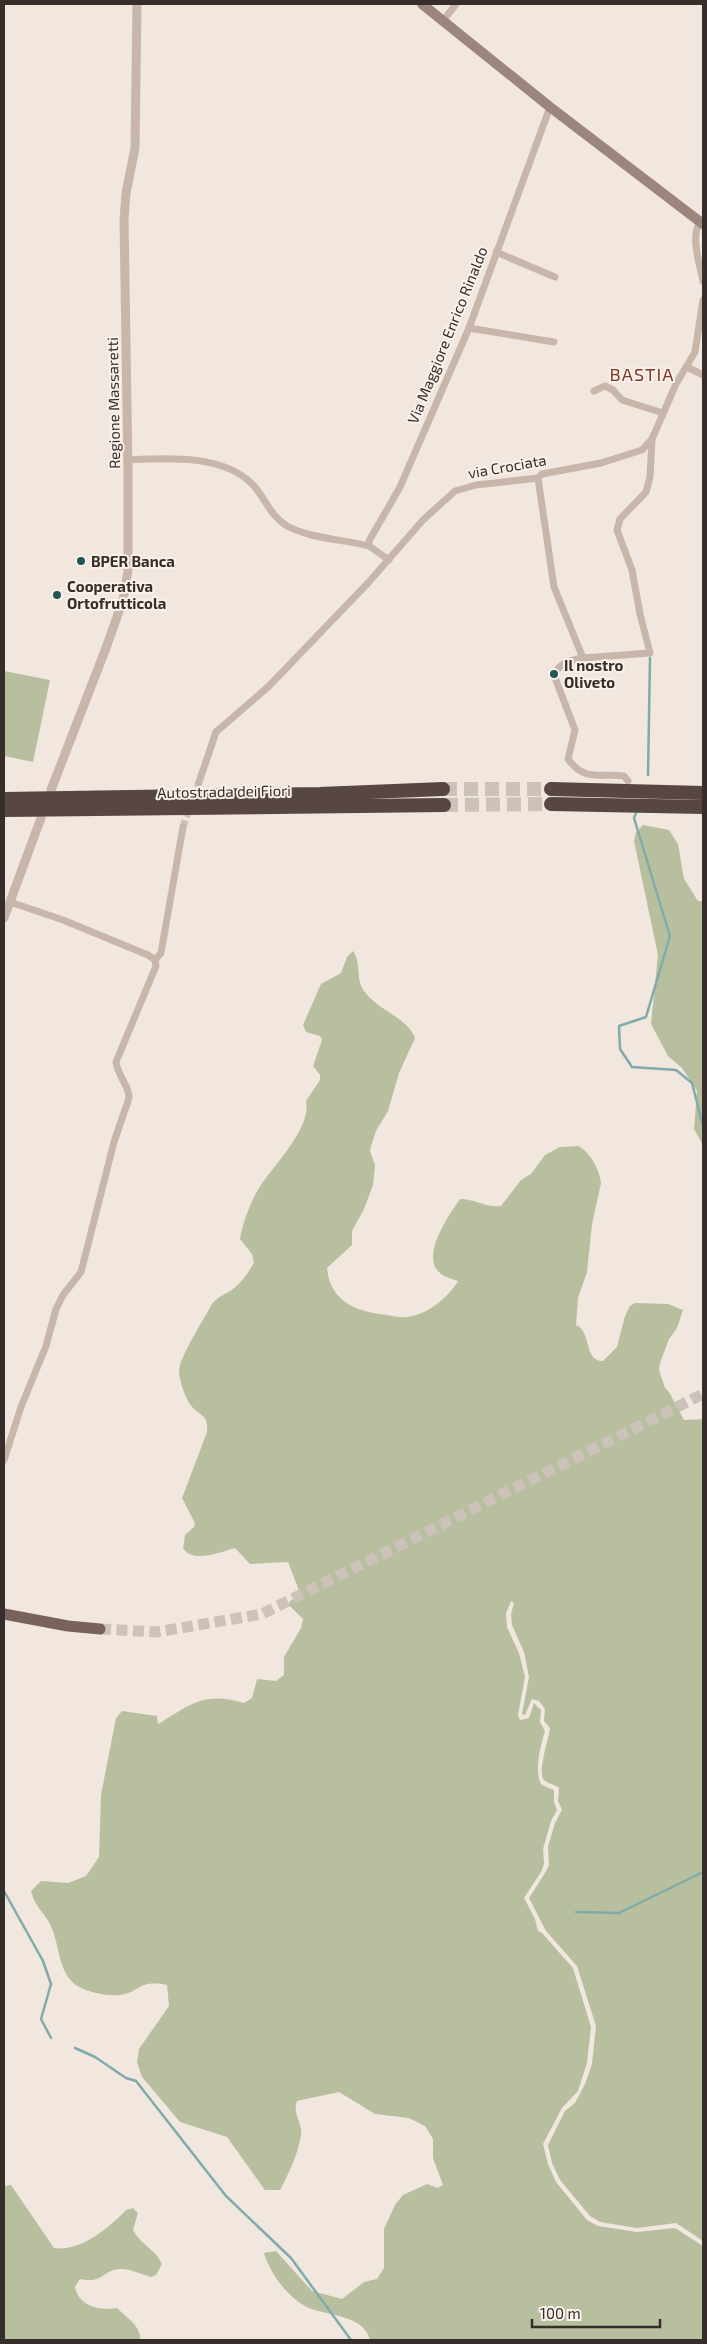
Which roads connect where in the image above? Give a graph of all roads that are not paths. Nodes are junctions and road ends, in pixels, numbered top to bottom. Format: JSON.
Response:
{"nodes":[{"id":1,"x":137,"y":4,"type":"edge"},
{"id":2,"x":422,"y":4,"type":"edge"},
{"id":3,"x":456,"y":4,"type":"edge"},
{"id":4,"x":443,"y":20,"type":"junction"},
{"id":5,"x":550,"y":107,"type":"junction"},
{"id":6,"x":701,"y":223,"type":"edge"},
{"id":7,"x":496,"y":252,"type":"junction"},
{"id":8,"x":555,"y":277,"type":"dead end"},
{"id":9,"x":703,"y":282,"type":"edge"},
{"id":10,"x":703,"y":300,"type":"edge"},
{"id":11,"x":468,"y":328,"type":"junction"},
{"id":12,"x":554,"y":342,"type":"dead end"},
{"id":13,"x":700,"y":349,"type":"edge"},
{"id":14,"x":687,"y":367,"type":"junction"},
{"id":15,"x":703,"y":375,"type":"edge"},
{"id":16,"x":594,"y":391,"type":"dead end"},
{"id":17,"x":663,"y":413,"type":"junction"},
{"id":18,"x":652,"y":438,"type":"junction"},
{"id":19,"x":128,"y":460,"type":"junction"},
{"id":20,"x":538,"y":478,"type":"junction"},
{"id":21,"x":369,"y":546,"type":"junction"},
{"id":22,"x":389,"y":560,"type":"junction"},
{"id":23,"x":584,"y":658,"type":"junction"},
{"id":24,"x":628,"y":781,"type":"dead end"},
{"id":25,"x":199,"y":782,"type":"tunnel mouth"},
{"id":26,"x":443,"y":789,"type":"tunnel mouth"},
{"id":27,"x":552,"y":789,"type":"tunnel mouth"},
{"id":28,"x":51,"y":790,"type":"dead end"},
{"id":29,"x":703,"y":793,"type":"edge"},
{"id":30,"x":4,"y":799,"type":"edge"},
{"id":31,"x":444,"y":804,"type":"tunnel mouth"},
{"id":32,"x":551,"y":804,"type":"tunnel mouth"},
{"id":33,"x":703,"y":808,"type":"edge"},
{"id":34,"x":4,"y":810,"type":"edge"},
{"id":35,"x":41,"y":818,"type":"dead end"},
{"id":36,"x":183,"y":827,"type":"tunnel mouth"},
{"id":37,"x":10,"y":902,"type":"junction"},
{"id":38,"x":4,"y":918,"type":"edge"},
{"id":39,"x":154,"y":960,"type":"junction"},
{"id":40,"x":4,"y":1460,"type":"edge"},
{"id":41,"x":4,"y":1614,"type":"edge"},
{"id":42,"x":100,"y":1629,"type":"tunnel mouth"}],
"edges":[{"from":1,"to":19,"type":"street","name":"Regione Massaretti"},
{"from":2,"to":4,"type":"main road"},
{"from":3,"to":4,"type":"street"},
{"from":4,"to":5,"type":"main road"},
{"from":5,"to":6,"type":"main road"},
{"from":5,"to":7,"type":"street","name":"Via Maggiore Enrico Rinaldo"},
{"from":6,"to":9,"type":"street"},
{"from":7,"to":8,"type":"street"},
{"from":7,"to":11,"type":"street","name":"Via Maggiore Enrico Rinaldo"},
{"from":10,"to":13,"type":"street"},
{"from":11,"to":12,"type":"street"},
{"from":11,"to":21,"type":"street","name":"Via Maggiore Enrico Rinaldo"},
{"from":13,"to":14,"type":"street"},
{"from":14,"to":15,"type":"street"},
{"from":14,"to":17,"type":"street"},
{"from":16,"to":17,"type":"street"},
{"from":17,"to":18,"type":"street"},
{"from":18,"to":20,"type":"street","name":"via Crociata"},
{"from":18,"to":23,"type":"street"},
{"from":19,"to":21,"type":"street"},
{"from":19,"to":28,"type":"street","name":"Regione Massaretti"},
{"from":20,"to":22,"type":"street","name":"via Crociata"},
{"from":20,"to":23,"type":"street"},
{"from":21,"to":22,"type":"street"},
{"from":22,"to":25,"type":"street","name":"via Crociata"},
{"from":23,"to":24,"type":"street"},
{"from":26,"to":30,"type":"highway","name":"Autostrada dei Fiori"},
{"from":27,"to":29,"type":"highway"},
{"from":31,"to":34,"type":"highway","name":"Autostrada dei Fiori"},
{"from":32,"to":33,"type":"highway"},
{"from":35,"to":37,"type":"street"},
{"from":36,"to":39,"type":"street"},
{"from":37,"to":38,"type":"street"},
{"from":37,"to":39,"type":"street"},
{"from":39,"to":40,"type":"street"},
{"from":41,"to":42,"type":"main road"}]}
